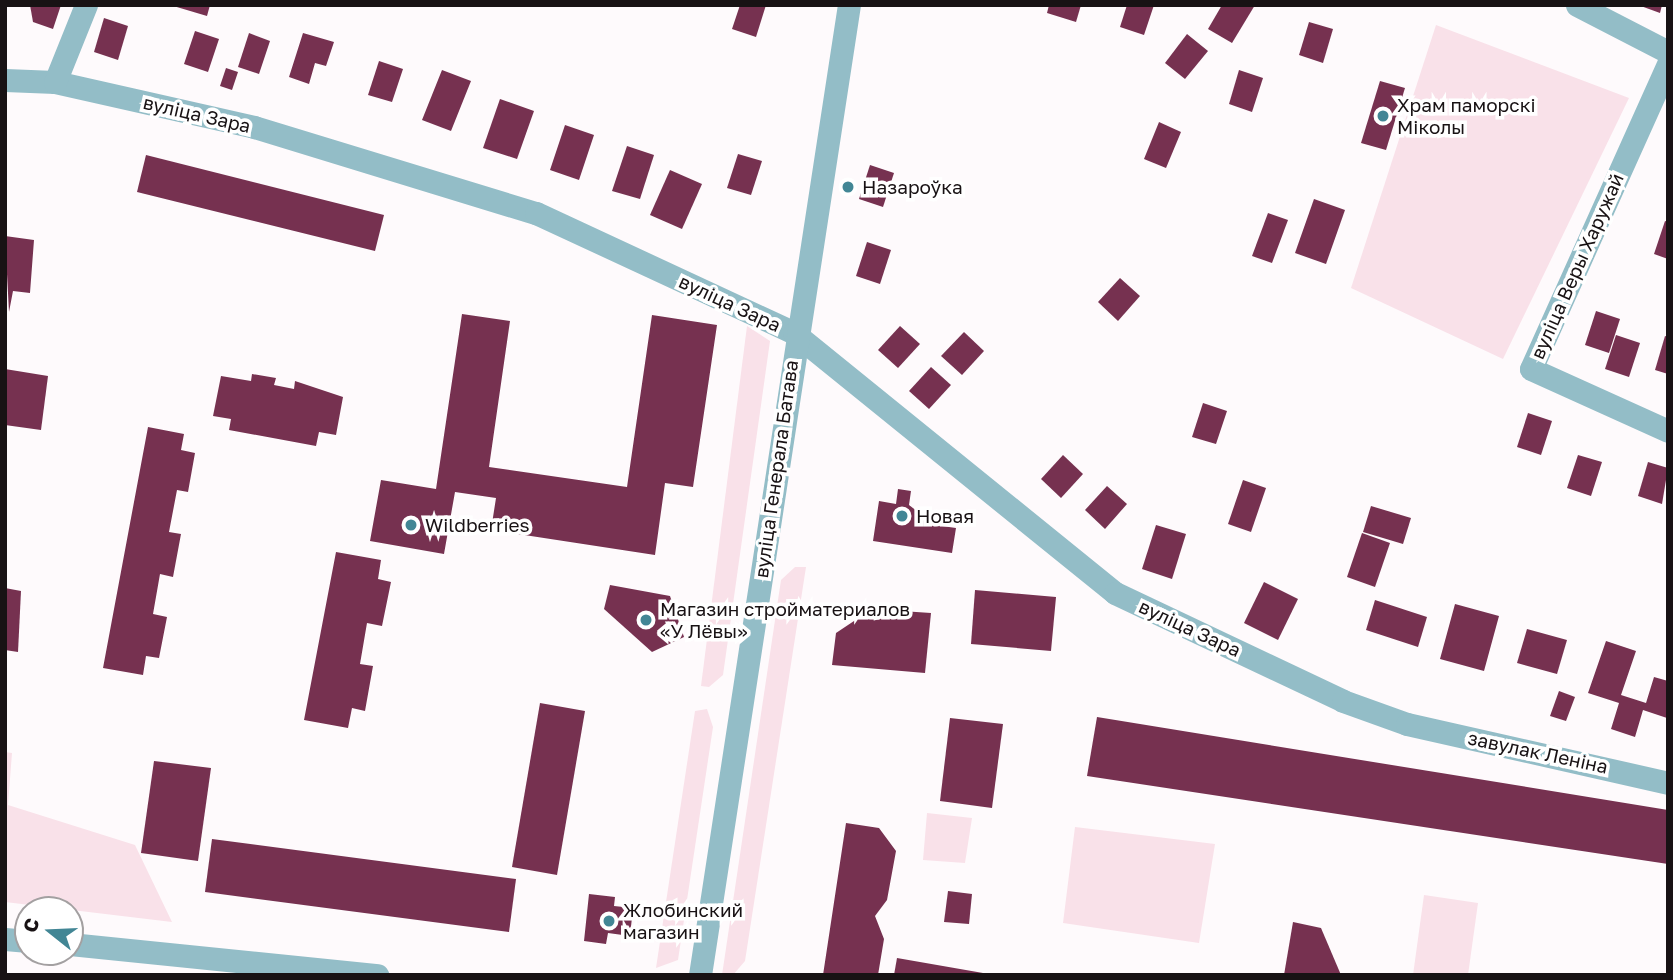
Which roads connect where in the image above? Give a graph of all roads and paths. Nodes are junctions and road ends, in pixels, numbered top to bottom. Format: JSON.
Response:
{"nodes":[{"id":1,"x":86,"y":5,"type":"edge"},
{"id":2,"x":849,"y":5,"type":"edge"},
{"id":3,"x":1577,"y":5,"type":"edge"},
{"id":4,"x":1668,"y":52,"type":"edge"},
{"id":5,"x":1668,"y":64,"type":"edge"},
{"id":6,"x":5,"y":80,"type":"edge"},
{"id":7,"x":55,"y":82,"type":"junction"},
{"id":8,"x":794,"y":333,"type":"junction"},
{"id":9,"x":1668,"y":431,"type":"edge"},
{"id":10,"x":1407,"y":724,"type":"joint"},
{"id":11,"x":1668,"y":783,"type":"edge"},
{"id":12,"x":84,"y":945,"type":"edge"},
{"id":13,"x":377,"y":975,"type":"edge"},
{"id":14,"x":701,"y":975,"type":"edge"}],
"edges":[{"from":1,"to":7,"type":"street"},
{"from":2,"to":8,"type":"street","name":"вуліца Генерала Батава"},
{"from":3,"to":4,"type":"street"},
{"from":5,"to":9,"type":"street","name":"вуліца Веры Харужай"},
{"from":6,"to":7,"type":"street","name":"вуліца Зара"},
{"from":7,"to":8,"type":"street","name":"вуліца Зара"},
{"from":8,"to":10,"type":"street","name":"вуліца Зара"},
{"from":8,"to":14,"type":"street","name":"вуліца Генерала Батава"},
{"from":10,"to":11,"type":"street","name":"завулак Леніна"},
{"from":12,"to":13,"type":"street"}]}
